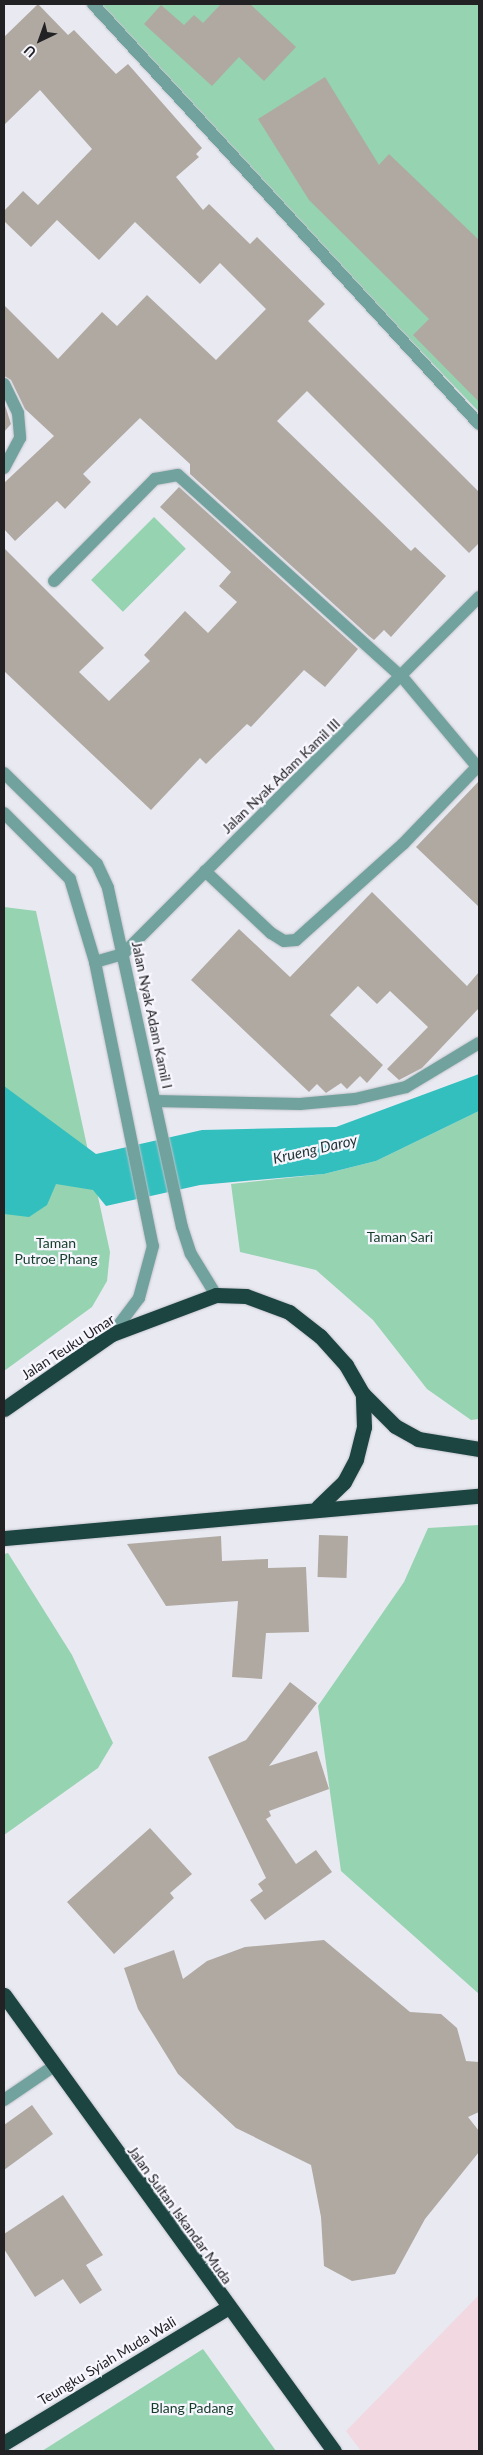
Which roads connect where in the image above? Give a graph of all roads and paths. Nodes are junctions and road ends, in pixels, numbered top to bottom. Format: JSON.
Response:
{"nodes":[{"id":1,"x":93,"y":4,"type":"edge"},
{"id":2,"x":4,"y":384,"type":"edge"},
{"id":3,"x":479,"y":424,"type":"edge"},
{"id":4,"x":4,"y":468,"type":"edge"},
{"id":5,"x":54,"y":582,"type":"dead end"},
{"id":6,"x":479,"y":597,"type":"edge"},
{"id":7,"x":403,"y":678,"type":"junction"},
{"id":8,"x":478,"y":767,"type":"edge"},
{"id":9,"x":4,"y":774,"type":"edge"},
{"id":10,"x":4,"y":813,"type":"edge"},
{"id":11,"x":205,"y":872,"type":"junction"},
{"id":12,"x":123,"y":954,"type":"junction"},
{"id":13,"x":95,"y":962,"type":"junction"},
{"id":14,"x":479,"y":1043,"type":"edge"},
{"id":15,"x":155,"y":1101,"type":"junction"},
{"id":16,"x":216,"y":1295,"type":"junction"},
{"id":17,"x":112,"y":1334,"type":"junction"},
{"id":18,"x":363,"y":1394,"type":"junction"},
{"id":19,"x":4,"y":1409,"type":"edge"},
{"id":20,"x":479,"y":1449,"type":"edge"},
{"id":21,"x":479,"y":1496,"type":"edge"},
{"id":22,"x":318,"y":1507,"type":"junction"},
{"id":23,"x":4,"y":1538,"type":"edge"},
{"id":24,"x":4,"y":1995,"type":"edge"},
{"id":25,"x":54,"y":2066,"type":"junction"},
{"id":26,"x":4,"y":2100,"type":"edge"},
{"id":27,"x":227,"y":2308,"type":"junction"},
{"id":28,"x":4,"y":2443,"type":"edge"},
{"id":29,"x":334,"y":2451,"type":"edge"}],
"edges":[{"from":1,"to":3,"type":"street"},
{"from":2,"to":4,"type":"street"},
{"from":5,"to":7,"type":"street"},
{"from":6,"to":7,"type":"street","name":"Jalan Nyak Adam Kamil III"},
{"from":7,"to":8,"type":"street"},
{"from":7,"to":11,"type":"street","name":"Jalan Nyak Adam Kamil III"},
{"from":8,"to":11,"type":"street"},
{"from":9,"to":12,"type":"street","name":"Jalan Nyak Adam Kamil I"},
{"from":10,"to":13,"type":"street"},
{"from":11,"to":12,"type":"street","name":"Jalan Nyak Adam Kamil III"},
{"from":12,"to":13,"type":"street","name":"Jalan Nyak Adam Kamil III"},
{"from":12,"to":15,"type":"street","name":"Jalan Nyak Adam Kamil I"},
{"from":13,"to":17,"type":"street"},
{"from":14,"to":15,"type":"street"},
{"from":15,"to":16,"type":"street","name":"Jalan Nyak Adam Kamil I"},
{"from":16,"to":17,"type":"highway","name":"Jalan Teuku Umar"},
{"from":16,"to":18,"type":"highway","name":"Jalan Teuku Umar"},
{"from":17,"to":19,"type":"highway","name":"Jalan Teuku Umar"},
{"from":18,"to":20,"type":"highway","name":"Jalan Teuku Umar"},
{"from":18,"to":22,"type":"highway"},
{"from":21,"to":22,"type":"highway"},
{"from":22,"to":23,"type":"highway"},
{"from":24,"to":25,"type":"highway","name":"Jalan Sultan Iskandar Muda"},
{"from":25,"to":26,"type":"street"},
{"from":25,"to":27,"type":"highway","name":"Jalan Sultan Iskandar Muda"},
{"from":27,"to":28,"type":"highway","name":"Teungku Syiah Muda Wali"},
{"from":27,"to":29,"type":"highway","name":"Jalan Sultan Iskandar Muda"}]}
